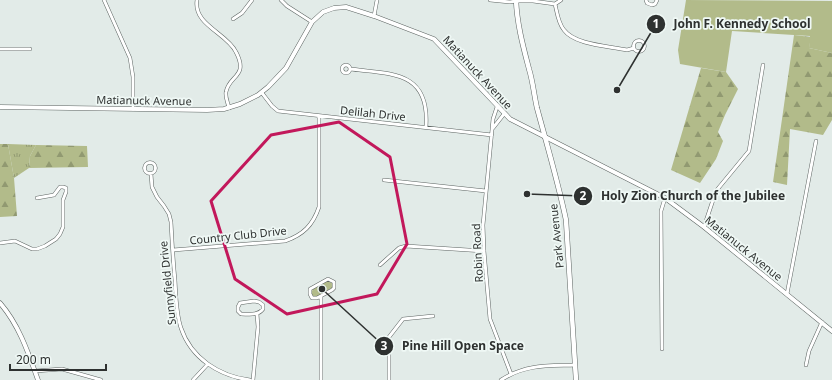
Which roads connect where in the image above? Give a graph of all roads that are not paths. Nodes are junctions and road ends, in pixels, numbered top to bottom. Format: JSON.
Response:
{"nodes":[{"id":1,"x":104,"y":0,"type":"edge"},
{"id":2,"x":197,"y":0,"type":"edge"},
{"id":3,"x":252,"y":0,"type":"edge"},
{"id":4,"x":281,"y":0,"type":"edge"},
{"id":5,"x":377,"y":0,"type":"edge"},
{"id":6,"x":490,"y":0,"type":"edge"},
{"id":7,"x":516,"y":0,"type":"edge"},
{"id":8,"x":561,"y":0,"type":"edge"},
{"id":9,"x":646,"y":0,"type":"edge"},
{"id":10,"x":657,"y":0,"type":"edge"},
{"id":11,"x":555,"y":4,"type":"junction"},
{"id":12,"x":374,"y":16,"type":"junction"},
{"id":13,"x":233,"y":20,"type":"dead end"},
{"id":14,"x":312,"y":22,"type":"junction"},
{"id":15,"x":634,"y":48,"type":"dead end"},
{"id":16,"x":0,"y":49,"type":"edge"},
{"id":17,"x":30,"y":49,"type":"dead end"},
{"id":18,"x":763,"y":65,"type":"dead end"},
{"id":19,"x":350,"y":69,"type":"dead end"},
{"id":20,"x":262,"y":92,"type":"junction"},
{"id":21,"x":0,"y":107,"type":"edge"},
{"id":22,"x":497,"y":107,"type":"junction"},
{"id":23,"x":229,"y":108,"type":"junction"},
{"id":24,"x":133,"y":109,"type":"junction"},
{"id":25,"x":504,"y":114,"type":"junction"},
{"id":26,"x":319,"y":116,"type":"junction"},
{"id":27,"x":426,"y":127,"type":"junction"},
{"id":28,"x":493,"y":128,"type":"junction"},
{"id":29,"x":492,"y":134,"type":"junction"},
{"id":30,"x":546,"y":138,"type":"junction"},
{"id":31,"x":816,"y":141,"type":"dead end"},
{"id":32,"x":151,"y":174,"type":"dead end"},
{"id":33,"x":384,"y":180,"type":"dead end"},
{"id":34,"x":486,"y":191,"type":"junction"},
{"id":35,"x":58,"y":196,"type":"junction"},
{"id":36,"x":37,"y":198,"type":"dead end"},
{"id":37,"x":665,"y":198,"type":"junction"},
{"id":38,"x":63,"y":200,"type":"junction"},
{"id":39,"x":704,"y":227,"type":"junction"},
{"id":40,"x":0,"y":243,"type":"edge"},
{"id":41,"x":173,"y":250,"type":"junction"},
{"id":42,"x":484,"y":250,"type":"junction"},
{"id":43,"x":380,"y":265,"type":"dead end"},
{"id":44,"x":787,"y":294,"type":"junction"},
{"id":45,"x":321,"y":297,"type":"junction"},
{"id":46,"x":0,"y":303,"type":"edge"},
{"id":47,"x":257,"y":314,"type":"junction"},
{"id":48,"x":433,"y":316,"type":"dead end"},
{"id":49,"x":822,"y":322,"type":"junction"},
{"id":50,"x":832,"y":331,"type":"edge"},
{"id":51,"x":662,"y":349,"type":"dead end"},
{"id":52,"x":207,"y":365,"type":"junction"},
{"id":53,"x":575,"y":365,"type":"junction"},
{"id":54,"x":806,"y":365,"type":"dead end"},
{"id":55,"x":34,"y":371,"type":"junction"},
{"id":56,"x":511,"y":374,"type":"junction"},
{"id":57,"x":38,"y":380,"type":"edge"},
{"id":58,"x":101,"y":380,"type":"edge"},
{"id":59,"x":194,"y":380,"type":"edge"},
{"id":60,"x":251,"y":380,"type":"edge"},
{"id":61,"x":321,"y":380,"type":"edge"},
{"id":62,"x":389,"y":380,"type":"edge"},
{"id":63,"x":501,"y":380,"type":"edge"},
{"id":64,"x":576,"y":380,"type":"edge"}],
"edges":[{"from":1,"to":24,"type":"street"},
{"from":2,"to":23,"type":"street"},
{"from":3,"to":13,"type":"street"},
{"from":4,"to":14,"type":"street"},
{"from":5,"to":12,"type":"street"},
{"from":6,"to":7,"type":"street"},
{"from":7,"to":11,"type":"street"},
{"from":7,"to":30,"type":"main road","name":"Park Avenue"},
{"from":8,"to":11,"type":"street"},
{"from":9,"to":10,"type":"street"},
{"from":11,"to":15,"type":"street"},
{"from":12,"to":14,"type":"street","name":"Matianuck Avenue"},
{"from":12,"to":22,"type":"street","name":"Matianuck Avenue"},
{"from":14,"to":20,"type":"street","name":"Matianuck Avenue"},
{"from":16,"to":17,"type":"street"},
{"from":18,"to":39,"type":"street"},
{"from":19,"to":27,"type":"street"},
{"from":20,"to":23,"type":"street","name":"Matianuck Avenue"},
{"from":20,"to":26,"type":"street","name":"Delilah Drive"},
{"from":21,"to":24,"type":"street","name":"Matianuck Avenue"},
{"from":22,"to":25,"type":"street","name":"Matianuck Avenue"},
{"from":22,"to":28,"type":"street","name":"Robin Road"},
{"from":23,"to":24,"type":"street","name":"Matianuck Avenue"},
{"from":25,"to":28,"type":"street","name":"Robin Road"},
{"from":25,"to":30,"type":"street","name":"Matianuck Avenue"},
{"from":26,"to":27,"type":"street","name":"Delilah Drive"},
{"from":26,"to":41,"type":"street","name":"Country Club Drive"},
{"from":27,"to":29,"type":"street","name":"Delilah Drive"},
{"from":28,"to":29,"type":"street","name":"Robin Road"},
{"from":29,"to":34,"type":"street","name":"Robin Road"},
{"from":30,"to":37,"type":"street","name":"Matianuck Avenue"},
{"from":30,"to":53,"type":"main road","name":"Park Avenue"},
{"from":31,"to":44,"type":"street"},
{"from":32,"to":41,"type":"street","name":"Sunnyfield Drive"},
{"from":33,"to":34,"type":"street"},
{"from":34,"to":42,"type":"street","name":"Robin Road"},
{"from":35,"to":36,"type":"street"},
{"from":35,"to":38,"type":"street"},
{"from":35,"to":38,"type":"street"},
{"from":37,"to":39,"type":"street","name":"Matianuck Avenue"},
{"from":37,"to":51,"type":"street"},
{"from":38,"to":40,"type":"street"},
{"from":39,"to":44,"type":"street","name":"Matianuck Avenue"},
{"from":41,"to":52,"type":"street","name":"Sunnyfield Drive"},
{"from":42,"to":43,"type":"street"},
{"from":42,"to":56,"type":"street","name":"Robin Road"},
{"from":44,"to":49,"type":"street","name":"Matianuck Avenue"},
{"from":45,"to":45,"type":"street"},
{"from":45,"to":61,"type":"street"},
{"from":46,"to":55,"type":"street"},
{"from":47,"to":47,"type":"street"},
{"from":47,"to":60,"type":"street"},
{"from":48,"to":62,"type":"street"},
{"from":49,"to":50,"type":"street","name":"Matianuck Avenue"},
{"from":49,"to":54,"type":"street"},
{"from":52,"to":59,"type":"street"},
{"from":52,"to":60,"type":"street","name":"Sunnyfield Drive"},
{"from":53,"to":56,"type":"street"},
{"from":53,"to":64,"type":"main road","name":"Park Avenue"},
{"from":55,"to":57,"type":"street"},
{"from":55,"to":58,"type":"street"},
{"from":56,"to":63,"type":"street"}]}
